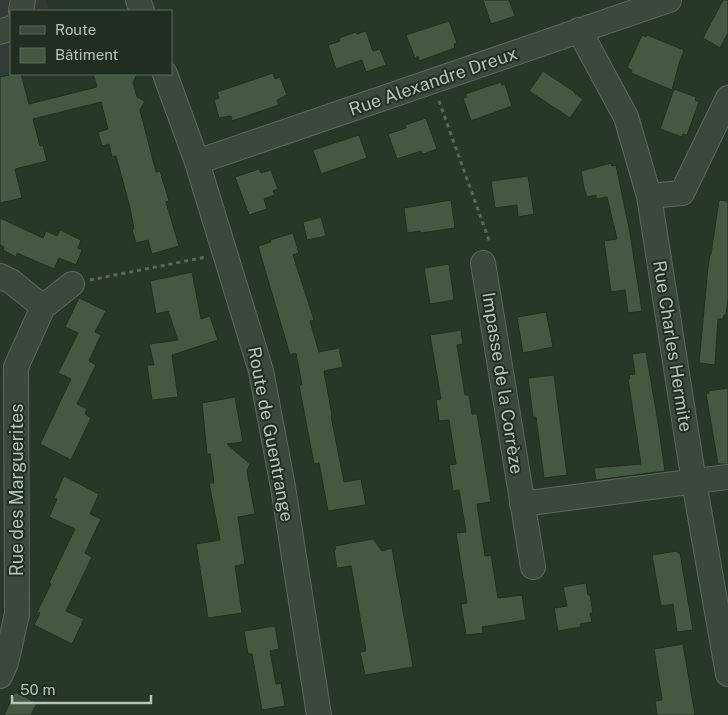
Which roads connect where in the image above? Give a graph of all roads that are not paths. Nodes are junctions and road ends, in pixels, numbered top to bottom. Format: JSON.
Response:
{"nodes":[{"id":1,"x":669,"y":0,"type":"edge"},
{"id":2,"x":579,"y":30,"type":"junction"},
{"id":3,"x":165,"y":75,"type":"edge"},
{"id":4,"x":728,"y":98,"type":"edge"},
{"id":5,"x":197,"y":162,"type":"junction"},
{"id":6,"x":649,"y":196,"type":"junction"},
{"id":7,"x":483,"y":263,"type":"road end"},
{"id":8,"x":0,"y":276,"type":"edge"},
{"id":9,"x":72,"y":284,"type":"road end"},
{"id":10,"x":44,"y":307,"type":"junction"},
{"id":11,"x":728,"y":477,"type":"edge"},
{"id":12,"x":694,"y":482,"type":"junction"},
{"id":13,"x":522,"y":504,"type":"junction"},
{"id":14,"x":533,"y":567,"type":"dead end"},
{"id":15,"x":728,"y":674,"type":"edge"},
{"id":16,"x":0,"y":676,"type":"edge"},
{"id":17,"x":319,"y":715,"type":"edge"}],
"edges":[{"from":1,"to":2,"type":"street","name":"Rue Alexandre Dreux"},
{"from":2,"to":5,"type":"street","name":"Rue Alexandre Dreux"},
{"from":2,"to":6,"type":"street","name":"Rue Charles Hermite"},
{"from":3,"to":5,"type":"street","name":"Route de Guentrange"},
{"from":4,"to":6,"type":"street"},
{"from":5,"to":17,"type":"street","name":"Route de Guentrange"},
{"from":6,"to":12,"type":"street","name":"Rue Charles Hermite"},
{"from":7,"to":13,"type":"street","name":"Impasse de la Corrèze"},
{"from":8,"to":10,"type":"street"},
{"from":9,"to":10,"type":"street","name":"Rue des Marguerites"},
{"from":10,"to":16,"type":"street","name":"Rue des Marguerites"},
{"from":11,"to":12,"type":"street"},
{"from":12,"to":13,"type":"street"},
{"from":12,"to":15,"type":"street","name":"Rue Charles Hermite"},
{"from":13,"to":14,"type":"street","name":"Impasse de la Corrèze"}]}
